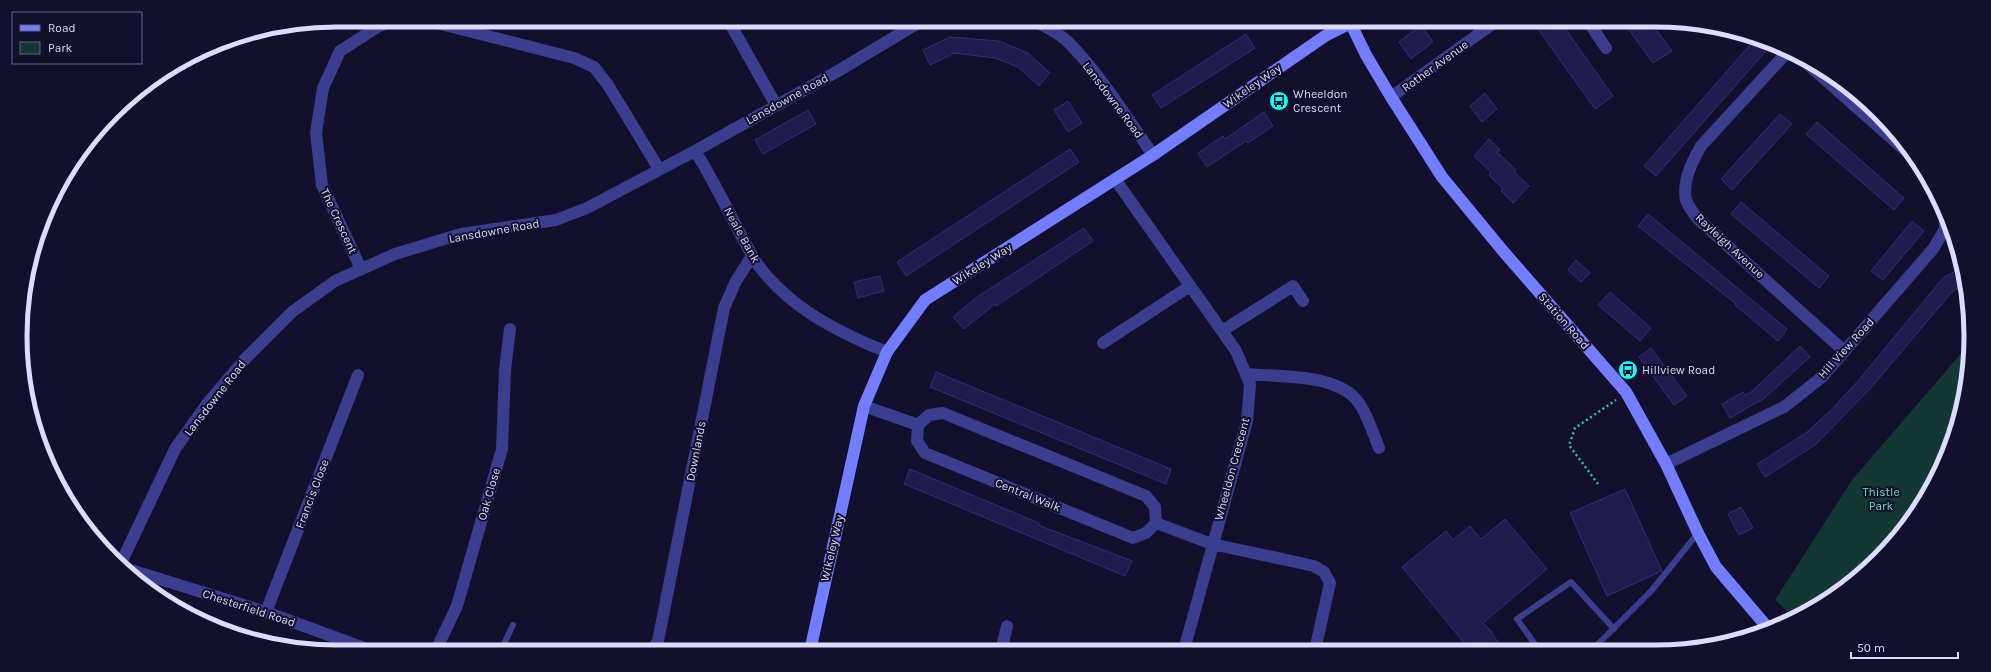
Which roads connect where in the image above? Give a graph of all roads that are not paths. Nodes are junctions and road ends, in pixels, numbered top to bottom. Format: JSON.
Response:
{"nodes":[{"id":1,"x":377,"y":27,"type":"edge"},
{"id":2,"x":452,"y":27,"type":"edge"},
{"id":3,"x":732,"y":27,"type":"edge"},
{"id":4,"x":911,"y":27,"type":"edge"},
{"id":5,"x":1046,"y":27,"type":"edge"},
{"id":6,"x":1341,"y":27,"type":"edge"},
{"id":7,"x":1353,"y":27,"type":"edge"},
{"id":8,"x":1488,"y":27,"type":"edge"},
{"id":9,"x":1592,"y":27,"type":"edge"},
{"id":10,"x":1606,"y":48,"type":"dead end"},
{"id":11,"x":1784,"y":56,"type":"edge"},
{"id":12,"x":1818,"y":73,"type":"edge"},
{"id":13,"x":1391,"y":97,"type":"junction"},
{"id":14,"x":776,"y":105,"type":"junction"},
{"id":15,"x":1893,"y":140,"type":"edge"},
{"id":16,"x":695,"y":151,"type":"junction"},
{"id":17,"x":1153,"y":155,"type":"junction"},
{"id":18,"x":659,"y":169,"type":"junction"},
{"id":19,"x":1116,"y":180,"type":"junction"},
{"id":20,"x":1945,"y":229,"type":"edge"},
{"id":21,"x":752,"y":256,"type":"junction"},
{"id":22,"x":362,"y":269,"type":"junction"},
{"id":23,"x":1190,"y":286,"type":"junction"},
{"id":24,"x":1303,"y":300,"type":"dead end"},
{"id":25,"x":510,"y":329,"type":"dead end"},
{"id":26,"x":1222,"y":331,"type":"junction"},
{"id":27,"x":1103,"y":343,"type":"dead end"},
{"id":28,"x":1844,"y":351,"type":"junction"},
{"id":29,"x":887,"y":352,"type":"junction"},
{"id":30,"x":1246,"y":374,"type":"junction"},
{"id":31,"x":358,"y":375,"type":"dead end"},
{"id":32,"x":864,"y":406,"type":"junction"},
{"id":33,"x":918,"y":425,"type":"junction"},
{"id":34,"x":1379,"y":448,"type":"dead end"},
{"id":35,"x":1666,"y":464,"type":"junction"},
{"id":36,"x":1156,"y":523,"type":"junction"},
{"id":37,"x":1698,"y":533,"type":"junction"},
{"id":38,"x":1212,"y":544,"type":"junction"},
{"id":39,"x":123,"y":559,"type":"edge"},
{"id":40,"x":136,"y":571,"type":"edge"},
{"id":41,"x":266,"y":612,"type":"junction"},
{"id":42,"x":1765,"y":624,"type":"edge"},
{"id":43,"x":513,"y":625,"type":"dead end"},
{"id":44,"x":1007,"y":626,"type":"dead end"},
{"id":45,"x":1614,"y":629,"type":"junction"},
{"id":46,"x":356,"y":645,"type":"edge"},
{"id":47,"x":438,"y":645,"type":"edge"},
{"id":48,"x":503,"y":645,"type":"edge"},
{"id":49,"x":656,"y":645,"type":"edge"},
{"id":50,"x":811,"y":645,"type":"edge"},
{"id":51,"x":1002,"y":645,"type":"edge"},
{"id":52,"x":1185,"y":645,"type":"edge"},
{"id":53,"x":1316,"y":645,"type":"edge"},
{"id":54,"x":1535,"y":645,"type":"edge"},
{"id":55,"x":1597,"y":645,"type":"edge"}],
"edges":[{"from":1,"to":22,"type":"street","name":"The Crescent"},
{"from":2,"to":18,"type":"street"},
{"from":3,"to":14,"type":"street"},
{"from":4,"to":14,"type":"street","name":"Lansdowne Road"},
{"from":5,"to":17,"type":"street","name":"Lansdowne Road"},
{"from":6,"to":17,"type":"street","name":"Wikeley Way"},
{"from":7,"to":13,"type":"street","name":"Station Road"},
{"from":8,"to":13,"type":"street","name":"Rother Avenue"},
{"from":9,"to":10,"type":"street"},
{"from":11,"to":28,"type":"street","name":"Rayleigh Avenue"},
{"from":12,"to":15,"type":"street"},
{"from":13,"to":35,"type":"street","name":"Station Road"},
{"from":14,"to":16,"type":"street","name":"Lansdowne Road"},
{"from":16,"to":18,"type":"street","name":"Lansdowne Road"},
{"from":16,"to":21,"type":"street","name":"Neale Bank"},
{"from":17,"to":19,"type":"street","name":"Wikeley Way"},
{"from":18,"to":22,"type":"street","name":"Lansdowne Road"},
{"from":19,"to":23,"type":"street","name":"Wheeldon Crescent"},
{"from":19,"to":29,"type":"street","name":"Wikeley Way"},
{"from":20,"to":28,"type":"street","name":"Hill View Road"},
{"from":21,"to":29,"type":"street","name":"Neale Bank"},
{"from":21,"to":49,"type":"street","name":"Downlands"},
{"from":22,"to":39,"type":"street","name":"Lansdowne Road"},
{"from":23,"to":26,"type":"street","name":"Wheeldon Crescent"},
{"from":23,"to":27,"type":"street"},
{"from":24,"to":26,"type":"street"},
{"from":25,"to":47,"type":"street","name":"Oak Close"},
{"from":26,"to":30,"type":"street","name":"Wheeldon Crescent"},
{"from":28,"to":35,"type":"street","name":"Hill View Road"},
{"from":29,"to":32,"type":"street","name":"Wikeley Way"},
{"from":30,"to":34,"type":"street"},
{"from":30,"to":38,"type":"street","name":"Wheeldon Crescent"},
{"from":31,"to":41,"type":"street","name":"Francis Close"},
{"from":32,"to":33,"type":"street"},
{"from":32,"to":50,"type":"street","name":"Wikeley Way"},
{"from":33,"to":36,"type":"street"},
{"from":33,"to":36,"type":"street","name":"Central Walk"},
{"from":35,"to":37,"type":"street","name":"Station Road"},
{"from":36,"to":38,"type":"street"},
{"from":37,"to":42,"type":"street","name":"Station Road"},
{"from":37,"to":45,"type":"lane"},
{"from":38,"to":52,"type":"street","name":"Wheeldon Crescent"},
{"from":38,"to":53,"type":"street"},
{"from":40,"to":41,"type":"street","name":"Chesterfield Road"},
{"from":41,"to":46,"type":"street","name":"Chesterfield Road"},
{"from":43,"to":48,"type":"lane"},
{"from":44,"to":51,"type":"street"},
{"from":45,"to":54,"type":"lane"},
{"from":45,"to":55,"type":"lane"}]}
